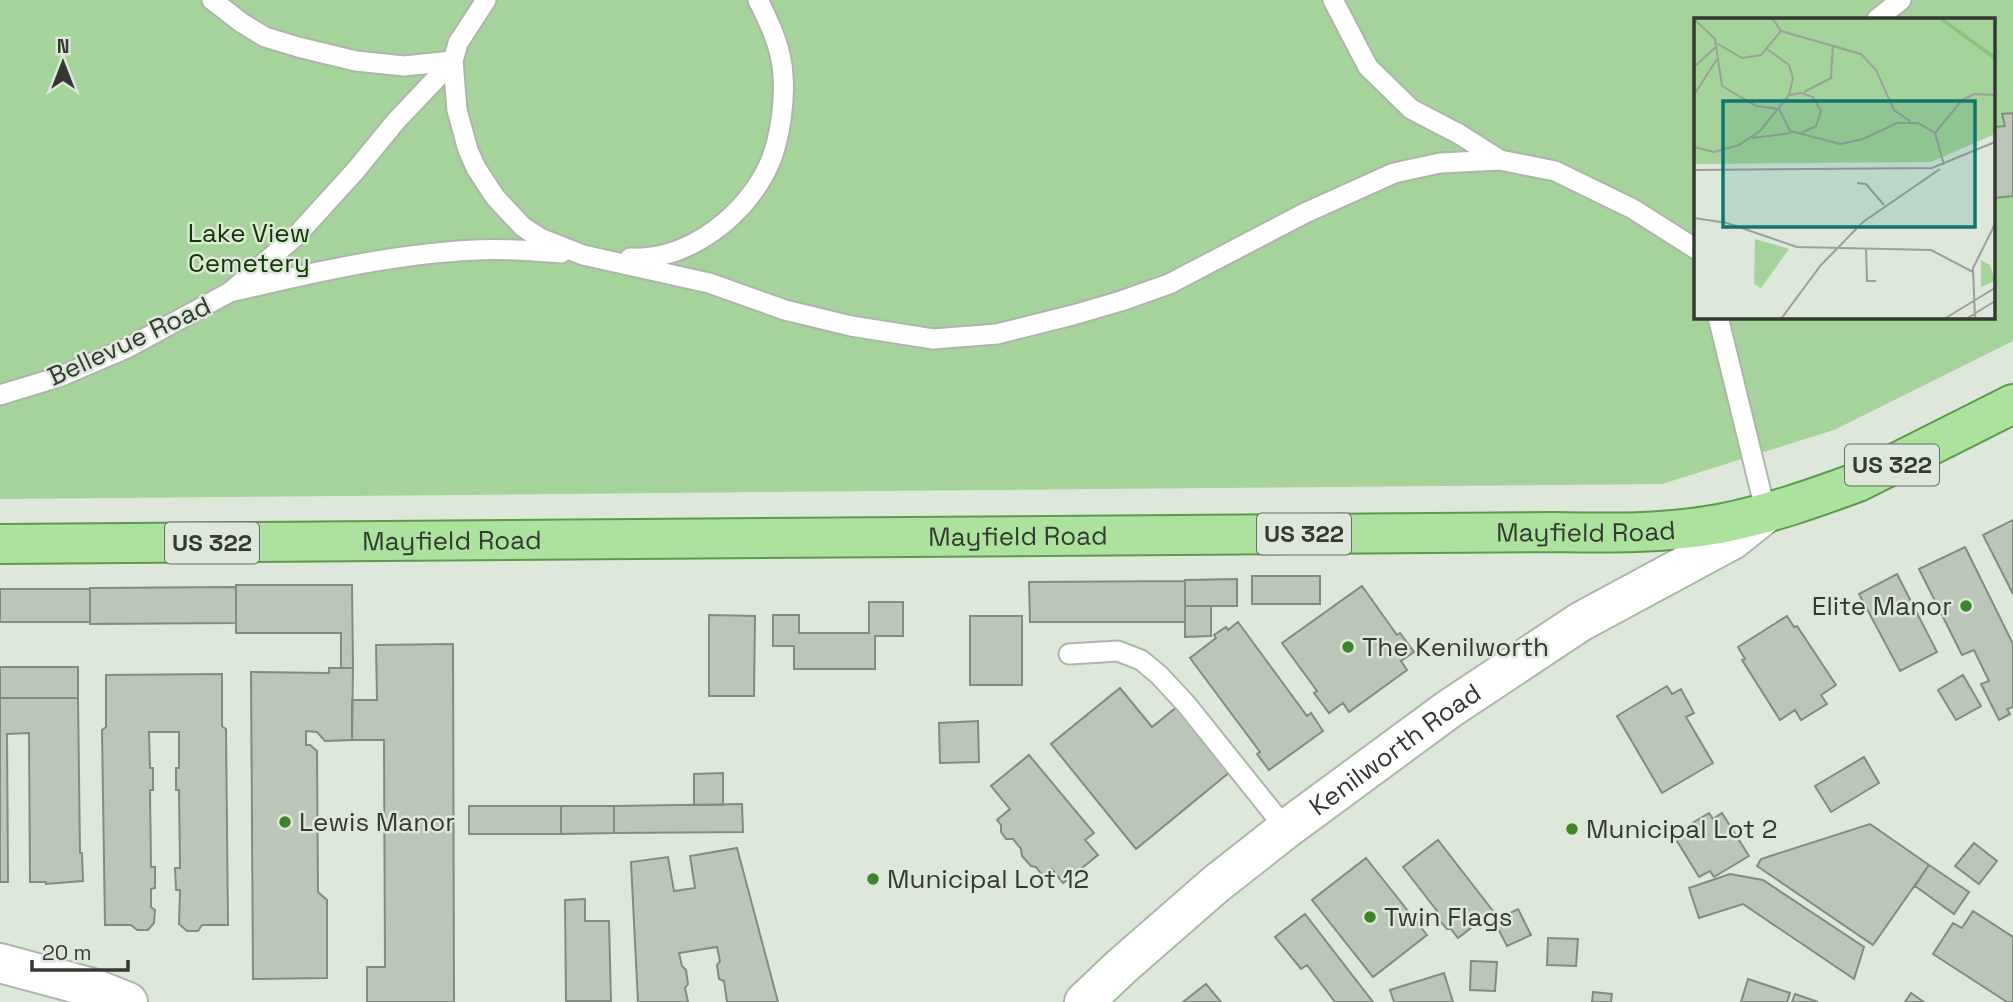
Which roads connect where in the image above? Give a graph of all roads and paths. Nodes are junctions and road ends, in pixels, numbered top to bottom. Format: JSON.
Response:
{"nodes":[{"id":1,"x":212,"y":0,"type":"edge"},
{"id":2,"x":486,"y":0,"type":"edge"},
{"id":3,"x":758,"y":0,"type":"edge"},
{"id":4,"x":1333,"y":0,"type":"edge"},
{"id":5,"x":1901,"y":0,"type":"edge"},
{"id":6,"x":1878,"y":18,"type":"edge"},
{"id":7,"x":453,"y":61,"type":"junction"},
{"id":8,"x":1500,"y":160,"type":"junction"},
{"id":9,"x":1694,"y":248,"type":"edge"},
{"id":10,"x":583,"y":255,"type":"junction"},
{"id":11,"x":230,"y":292,"type":"junction"},
{"id":12,"x":1718,"y":318,"type":"edge"},
{"id":13,"x":0,"y":395,"type":"edge"},
{"id":14,"x":2013,"y":404,"type":"edge"},
{"id":15,"x":1766,"y":513,"type":"junction"},
{"id":16,"x":0,"y":544,"type":"edge"},
{"id":17,"x":1069,"y":654,"type":"dead end"},
{"id":18,"x":1286,"y":830,"type":"junction"},
{"id":19,"x":0,"y":963,"type":"edge"},
{"id":20,"x":128,"y":1002,"type":"edge"},
{"id":21,"x":1084,"y":1002,"type":"edge"}],
"edges":[{"from":1,"to":7,"type":"lane"},
{"from":2,"to":7,"type":"lane"},
{"from":3,"to":10,"type":"lane"},
{"from":4,"to":8,"type":"lane"},
{"from":5,"to":6,"type":"lane"},
{"from":7,"to":10,"type":"lane"},
{"from":7,"to":11,"type":"lane","name":"Bellevue Road"},
{"from":8,"to":9,"type":"lane"},
{"from":8,"to":10,"type":"lane"},
{"from":10,"to":11,"type":"lane"},
{"from":11,"to":13,"type":"lane","name":"Bellevue Road"},
{"from":12,"to":15,"type":"lane"},
{"from":14,"to":15,"type":"main road","name":"Mayfield Road","number":"US 322"},
{"from":15,"to":16,"type":"main road","name":"Mayfield Road","number":"US 322"},
{"from":15,"to":18,"type":"main road","name":"Kenilworth Road"},
{"from":17,"to":18,"type":"lane"},
{"from":18,"to":21,"type":"main road","name":"Kenilworth Road"},
{"from":19,"to":20,"type":"main road"}]}
